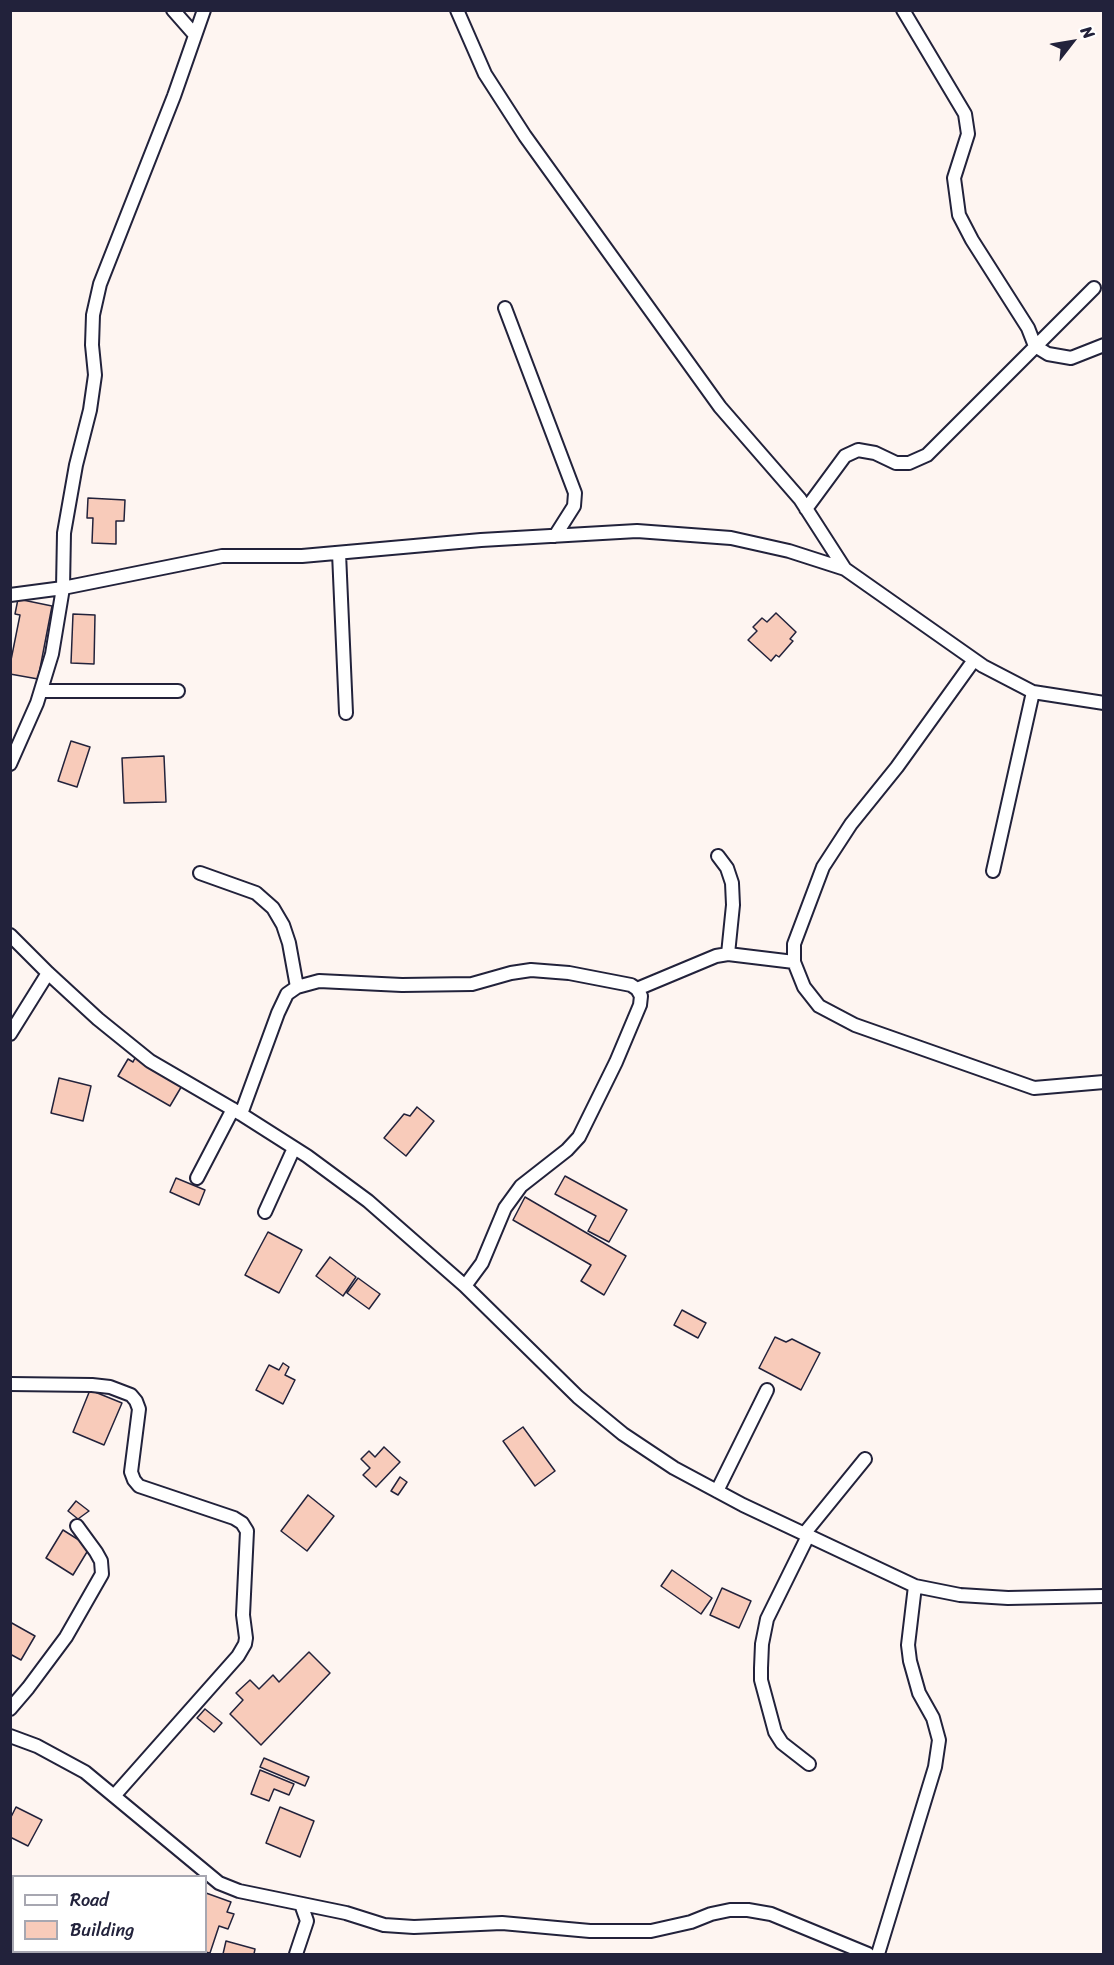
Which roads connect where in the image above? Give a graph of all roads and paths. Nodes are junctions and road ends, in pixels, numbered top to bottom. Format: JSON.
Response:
{"nodes":[{"id":1,"x":173,"y":10,"type":"edge"},
{"id":2,"x":204,"y":10,"type":"edge"},
{"id":3,"x":457,"y":10,"type":"edge"},
{"id":4,"x":903,"y":10,"type":"edge"},
{"id":5,"x":195,"y":35,"type":"junction"},
{"id":6,"x":1094,"y":288,"type":"dead end"},
{"id":7,"x":505,"y":308,"type":"dead end"},
{"id":8,"x":1104,"y":345,"type":"edge"},
{"id":9,"x":1035,"y":346,"type":"junction"},
{"id":10,"x":806,"y":508,"type":"junction"},
{"id":11,"x":555,"y":536,"type":"junction"},
{"id":12,"x":339,"y":553,"type":"junction"},
{"id":13,"x":845,"y":569,"type":"junction"},
{"id":14,"x":63,"y":588,"type":"junction"},
{"id":15,"x":10,"y":595,"type":"edge"},
{"id":16,"x":974,"y":660,"type":"junction"},
{"id":17,"x":41,"y":691,"type":"junction"},
{"id":18,"x":178,"y":691,"type":"dead end"},
{"id":19,"x":1033,"y":692,"type":"junction"},
{"id":20,"x":1104,"y":703,"type":"edge"},
{"id":21,"x":346,"y":713,"type":"dead end"},
{"id":22,"x":10,"y":764,"type":"edge"},
{"id":23,"x":717,"y":856,"type":"dead end"},
{"id":24,"x":993,"y":871,"type":"dead end"},
{"id":25,"x":200,"y":873,"type":"dead end"},
{"id":26,"x":10,"y":935,"type":"edge"},
{"id":27,"x":728,"y":954,"type":"junction"},
{"id":28,"x":794,"y":962,"type":"junction"},
{"id":29,"x":48,"y":973,"type":"junction"},
{"id":30,"x":297,"y":987,"type":"junction"},
{"id":31,"x":637,"y":989,"type":"junction"},
{"id":32,"x":10,"y":1034,"type":"edge"},
{"id":33,"x":1104,"y":1082,"type":"edge"},
{"id":34,"x":237,"y":1112,"type":"junction"},
{"id":35,"x":294,"y":1148,"type":"junction"},
{"id":36,"x":197,"y":1178,"type":"dead end"},
{"id":37,"x":265,"y":1212,"type":"dead end"},
{"id":38,"x":465,"y":1286,"type":"junction"},
{"id":39,"x":10,"y":1384,"type":"edge"},
{"id":40,"x":767,"y":1390,"type":"dead end"},
{"id":41,"x":865,"y":1459,"type":"dead end"},
{"id":42,"x":717,"y":1491,"type":"junction"},
{"id":43,"x":77,"y":1526,"type":"dead end"},
{"id":44,"x":806,"y":1535,"type":"junction"},
{"id":45,"x":915,"y":1586,"type":"junction"},
{"id":46,"x":1104,"y":1596,"type":"edge"},
{"id":47,"x":10,"y":1709,"type":"edge"},
{"id":48,"x":10,"y":1736,"type":"edge"},
{"id":49,"x":809,"y":1764,"type":"dead end"},
{"id":50,"x":114,"y":1796,"type":"junction"},
{"id":51,"x":302,"y":1904,"type":"junction"},
{"id":52,"x":296,"y":1954,"type":"edge"},
{"id":53,"x":868,"y":1954,"type":"edge"},
{"id":54,"x":878,"y":1954,"type":"edge"}],
"edges":[{"from":1,"to":5,"type":"street"},
{"from":2,"to":5,"type":"street"},
{"from":3,"to":10,"type":"street"},
{"from":4,"to":9,"type":"street"},
{"from":5,"to":14,"type":"street"},
{"from":6,"to":9,"type":"street"},
{"from":7,"to":11,"type":"street"},
{"from":8,"to":9,"type":"street"},
{"from":9,"to":10,"type":"street"},
{"from":10,"to":13,"type":"street"},
{"from":11,"to":12,"type":"street"},
{"from":11,"to":13,"type":"street"},
{"from":12,"to":14,"type":"street"},
{"from":12,"to":21,"type":"street"},
{"from":13,"to":16,"type":"street"},
{"from":14,"to":15,"type":"street"},
{"from":14,"to":17,"type":"street"},
{"from":16,"to":19,"type":"street"},
{"from":16,"to":28,"type":"street"},
{"from":17,"to":18,"type":"street"},
{"from":17,"to":22,"type":"street"},
{"from":19,"to":20,"type":"street"},
{"from":19,"to":24,"type":"street"},
{"from":23,"to":27,"type":"street"},
{"from":25,"to":30,"type":"street"},
{"from":26,"to":29,"type":"street"},
{"from":27,"to":28,"type":"street"},
{"from":27,"to":31,"type":"street"},
{"from":28,"to":33,"type":"street"},
{"from":29,"to":32,"type":"street"},
{"from":29,"to":34,"type":"street"},
{"from":30,"to":31,"type":"street"},
{"from":30,"to":34,"type":"street"},
{"from":31,"to":38,"type":"street"},
{"from":34,"to":35,"type":"street"},
{"from":34,"to":36,"type":"street"},
{"from":35,"to":37,"type":"street"},
{"from":35,"to":38,"type":"street"},
{"from":38,"to":42,"type":"street"},
{"from":39,"to":50,"type":"street"},
{"from":40,"to":42,"type":"street"},
{"from":41,"to":44,"type":"street"},
{"from":42,"to":44,"type":"street"},
{"from":43,"to":47,"type":"street"},
{"from":44,"to":45,"type":"street"},
{"from":44,"to":49,"type":"street"},
{"from":45,"to":46,"type":"street"},
{"from":45,"to":54,"type":"street"},
{"from":48,"to":50,"type":"street"},
{"from":50,"to":51,"type":"street"},
{"from":51,"to":52,"type":"street"},
{"from":51,"to":53,"type":"street"}]}
